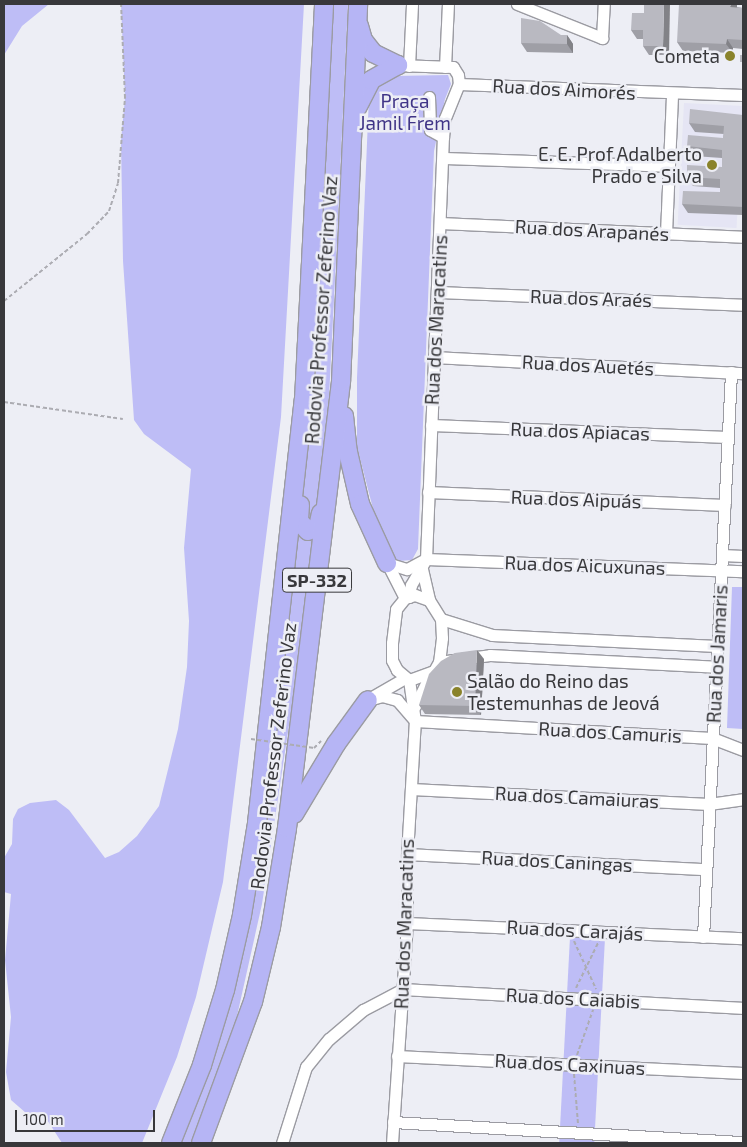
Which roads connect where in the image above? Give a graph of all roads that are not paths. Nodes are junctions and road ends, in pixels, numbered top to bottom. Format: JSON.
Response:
{"nodes":[{"id":1,"x":324,"y":4,"type":"edge"},
{"id":2,"x":412,"y":4,"type":"edge"},
{"id":3,"x":448,"y":4,"type":"edge"},
{"id":4,"x":517,"y":4,"type":"edge"},
{"id":5,"x":604,"y":4,"type":"edge"},
{"id":6,"x":358,"y":12,"type":"edge"},
{"id":7,"x":404,"y":65,"type":"junction"},
{"id":8,"x":445,"y":66,"type":"junction"},
{"id":9,"x":459,"y":84,"type":"junction"},
{"id":10,"x":672,"y":94,"type":"junction"},
{"id":11,"x":743,"y":95,"type":"edge"},
{"id":12,"x":429,"y":97,"type":"dead end"},
{"id":13,"x":355,"y":113,"type":"junction"},
{"id":14,"x":444,"y":137,"type":"junction"},
{"id":15,"x":443,"y":158,"type":"junction"},
{"id":16,"x":669,"y":166,"type":"junction"},
{"id":17,"x":350,"y":205,"type":"junction"},
{"id":18,"x":440,"y":222,"type":"junction"},
{"id":19,"x":313,"y":231,"type":"junction"},
{"id":20,"x":666,"y":233,"type":"junction"},
{"id":21,"x":743,"y":237,"type":"edge"},
{"id":22,"x":438,"y":292,"type":"junction"},
{"id":23,"x":743,"y":305,"type":"edge"},
{"id":24,"x":434,"y":357,"type":"junction"},
{"id":25,"x":737,"y":372,"type":"edge"},
{"id":26,"x":341,"y":382,"type":"junction"},
{"id":27,"x":431,"y":425,"type":"junction"},
{"id":28,"x":728,"y":437,"type":"junction"},
{"id":29,"x":428,"y":492,"type":"junction"},
{"id":30,"x":725,"y":505,"type":"junction"},
{"id":31,"x":722,"y":555,"type":"junction"},
{"id":32,"x":743,"y":556,"type":"edge"},
{"id":33,"x":387,"y":563,"type":"junction"},
{"id":34,"x":424,"y":564,"type":"junction"},
{"id":35,"x":721,"y":570,"type":"junction"},
{"id":36,"x":743,"y":571,"type":"edge"},
{"id":37,"x":407,"y":598,"type":"junction"},
{"id":38,"x":429,"y":600,"type":"junction"},
{"id":39,"x":441,"y":619,"type":"junction"},
{"id":40,"x":492,"y":635,"type":"junction"},
{"id":41,"x":717,"y":646,"type":"junction"},
{"id":42,"x":490,"y":655,"type":"junction"},
{"id":43,"x":440,"y":662,"type":"junction"},
{"id":44,"x":716,"y":667,"type":"junction"},
{"id":45,"x":430,"y":675,"type":"junction"},
{"id":46,"x":407,"y":679,"type":"junction"},
{"id":47,"x":368,"y":700,"type":"junction"},
{"id":48,"x":415,"y":706,"type":"junction"},
{"id":49,"x":415,"y":721,"type":"junction"},
{"id":50,"x":712,"y":738,"type":"junction"},
{"id":51,"x":743,"y":750,"type":"edge"},
{"id":52,"x":411,"y":789,"type":"junction"},
{"id":53,"x":743,"y":799,"type":"edge"},
{"id":54,"x":709,"y":804,"type":"junction"},
{"id":55,"x":287,"y":828,"type":"junction"},
{"id":56,"x":407,"y":854,"type":"junction"},
{"id":57,"x":706,"y":868,"type":"junction"},
{"id":58,"x":407,"y":923,"type":"junction"},
{"id":59,"x":703,"y":936,"type":"junction"},
{"id":60,"x":743,"y":938,"type":"edge"},
{"id":61,"x":403,"y":989,"type":"junction"},
{"id":62,"x":743,"y":1008,"type":"edge"},
{"id":63,"x":397,"y":1056,"type":"junction"},
{"id":64,"x":743,"y":1073,"type":"edge"},
{"id":65,"x":393,"y":1122,"type":"junction"},
{"id":66,"x":743,"y":1142,"type":"edge"},
{"id":67,"x":171,"y":1143,"type":"edge"},
{"id":68,"x":201,"y":1143,"type":"edge"},
{"id":69,"x":282,"y":1143,"type":"edge"},
{"id":70,"x":392,"y":1143,"type":"edge"}],
"edges":[{"from":1,"to":19,"type":"highway","name":"Rodovia Professor Zeferino Vaz","number":"SP-332"},
{"from":2,"to":7,"type":"street"},
{"from":3,"to":8,"type":"street"},
{"from":4,"to":5,"type":"street"},
{"from":6,"to":7,"type":"highway"},
{"from":6,"to":13,"type":"highway","name":"Rodovia Professor Zeferino Vaz","number":"SP-332"},
{"from":7,"to":8,"type":"street"},
{"from":7,"to":13,"type":"highway"},
{"from":8,"to":9,"type":"street"},
{"from":9,"to":10,"type":"street","name":"Rua dos Aimorés"},
{"from":9,"to":14,"type":"street","name":"Rua dos Maracatins"},
{"from":10,"to":11,"type":"street","name":"Rua dos Aimorés"},
{"from":10,"to":16,"type":"street"},
{"from":12,"to":14,"type":"street"},
{"from":13,"to":17,"type":"highway","name":"Rodovia Professor Zeferino Vaz","number":"SP-332"},
{"from":14,"to":15,"type":"street","name":"Rua dos Maracatins"},
{"from":15,"to":16,"type":"street"},
{"from":15,"to":18,"type":"street","name":"Rua dos Maracatins"},
{"from":16,"to":20,"type":"street"},
{"from":17,"to":19,"type":"highway"},
{"from":17,"to":26,"type":"highway","name":"Rodovia Professor Zeferino Vaz","number":"SP-332"},
{"from":18,"to":20,"type":"street","name":"Rua dos Arapanés"},
{"from":18,"to":22,"type":"street","name":"Rua dos Maracatins"},
{"from":19,"to":67,"type":"highway","name":"Rodovia Professor Zeferino Vaz","number":"SP-332"},
{"from":20,"to":21,"type":"street","name":"Rua dos Arapanés"},
{"from":22,"to":23,"type":"street","name":"Rua dos Araés"},
{"from":22,"to":24,"type":"street","name":"Rua dos Maracatins"},
{"from":24,"to":25,"type":"street","name":"Rua dos Auetés"},
{"from":24,"to":27,"type":"street","name":"Rua dos Maracatins"},
{"from":25,"to":28,"type":"street","name":"Rua dos Jamaris"},
{"from":26,"to":33,"type":"highway"},
{"from":26,"to":55,"type":"highway","name":"Rodovia Professor Zeferino Vaz","number":"SP-332"},
{"from":27,"to":28,"type":"street","name":"Rua dos Apiacas"},
{"from":27,"to":29,"type":"street","name":"Rua dos Maracatins"},
{"from":28,"to":30,"type":"street","name":"Rua dos Jamaris"},
{"from":29,"to":30,"type":"street","name":"Rua dos Aipuás"},
{"from":29,"to":34,"type":"street","name":"Rua dos Maracatins"},
{"from":30,"to":31,"type":"street","name":"Rua dos Jamaris"},
{"from":31,"to":32,"type":"street"},
{"from":31,"to":35,"type":"street","name":"Rua dos Jamaris"},
{"from":33,"to":34,"type":"street"},
{"from":33,"to":37,"type":"street"},
{"from":34,"to":35,"type":"street","name":"Rua dos Aicuxunas"},
{"from":34,"to":37,"type":"street","name":"Rua dos Maracatins"},
{"from":34,"to":38,"type":"street","name":"Rua dos Maracatins"},
{"from":35,"to":36,"type":"street","name":"Rua dos Aicuxunas"},
{"from":35,"to":41,"type":"street","name":"Rua dos Jamaris"},
{"from":37,"to":38,"type":"street"},
{"from":37,"to":46,"type":"street"},
{"from":38,"to":39,"type":"street"},
{"from":39,"to":40,"type":"street"},
{"from":39,"to":43,"type":"street"},
{"from":40,"to":41,"type":"street"},
{"from":40,"to":42,"type":"street"},
{"from":41,"to":44,"type":"street","name":"Rua dos Jamaris"},
{"from":42,"to":43,"type":"street"},
{"from":42,"to":44,"type":"street"},
{"from":43,"to":45,"type":"street"},
{"from":44,"to":50,"type":"street","name":"Rua dos Jamaris"},
{"from":45,"to":46,"type":"street"},
{"from":45,"to":48,"type":"street","name":"Rua dos Maracatins"},
{"from":46,"to":47,"type":"street"},
{"from":46,"to":48,"type":"street","name":"Rua dos Maracatins"},
{"from":47,"to":49,"type":"street"},
{"from":47,"to":55,"type":"highway"},
{"from":48,"to":49,"type":"street","name":"Rua dos Maracatins"},
{"from":49,"to":50,"type":"street","name":"Rua dos Camuris"},
{"from":49,"to":52,"type":"street","name":"Rua dos Maracatins"},
{"from":50,"to":51,"type":"street","name":"Rua dos Camuris"},
{"from":50,"to":54,"type":"street","name":"Rua dos Jamaris"},
{"from":52,"to":54,"type":"street","name":"Rua dos Camaiuras"},
{"from":52,"to":56,"type":"street","name":"Rua dos Maracatins"},
{"from":53,"to":54,"type":"street","name":"Rua dos Camaiuras"},
{"from":54,"to":57,"type":"street","name":"Rua dos Jamaris"},
{"from":55,"to":68,"type":"highway","name":"Rodovia Professor Zeferino Vaz","number":"SP-332"},
{"from":56,"to":57,"type":"street","name":"Rua dos Caningas"},
{"from":56,"to":58,"type":"street","name":"Rua dos Maracatins"},
{"from":57,"to":59,"type":"street","name":"Rua dos Jamaris"},
{"from":58,"to":59,"type":"street","name":"Rua dos Carajás"},
{"from":58,"to":61,"type":"street","name":"Rua dos Maracatins"},
{"from":59,"to":60,"type":"street","name":"Rua dos Carajás"},
{"from":61,"to":62,"type":"street","name":"Rua dos Caiabis"},
{"from":61,"to":63,"type":"street","name":"Rua dos Maracatins"},
{"from":61,"to":69,"type":"street"},
{"from":63,"to":64,"type":"street","name":"Rua dos Caxinuas"},
{"from":63,"to":65,"type":"street","name":"Rua dos Maracatins"},
{"from":65,"to":66,"type":"street"},
{"from":65,"to":70,"type":"street","name":"Rua dos Maracatins"}]}
